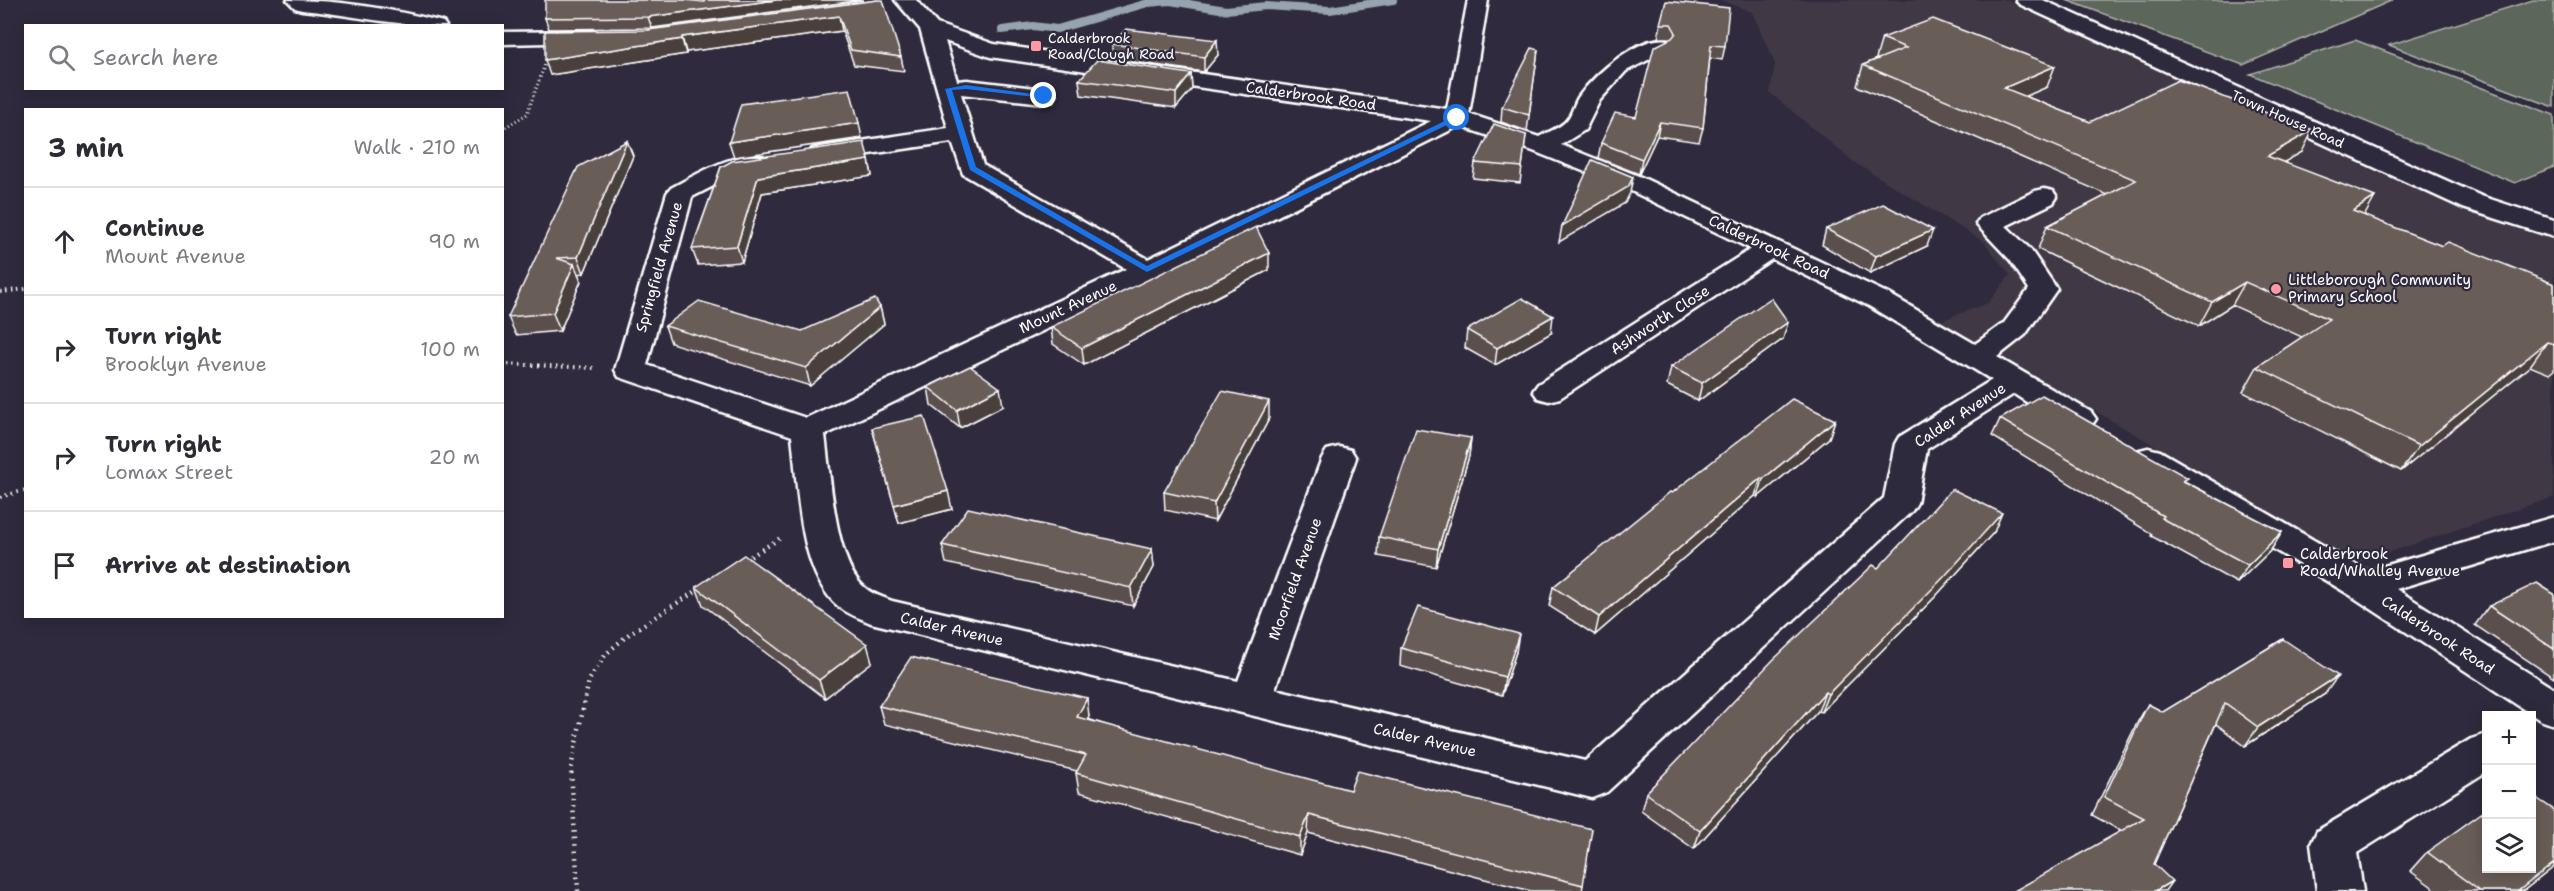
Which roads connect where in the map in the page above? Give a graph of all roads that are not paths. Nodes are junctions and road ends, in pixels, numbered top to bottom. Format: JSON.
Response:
{"nodes":[{"id":1,"x":297,"y":0,"type":"edge"},
{"id":2,"x":1478,"y":0,"type":"edge"},
{"id":3,"x":2026,"y":0,"type":"edge"},
{"id":4,"x":899,"y":3,"type":"edge"},
{"id":5,"x":427,"y":24,"type":"edge"},
{"id":6,"x":930,"y":28,"type":"junction"},
{"id":7,"x":609,"y":37,"type":"edge"},
{"id":8,"x":504,"y":38,"type":"edge"},
{"id":9,"x":1660,"y":45,"type":"edge"},
{"id":10,"x":948,"y":89,"type":"junction"},
{"id":11,"x":1044,"y":96,"type":"dead end"},
{"id":12,"x":1457,"y":118,"type":"junction"},
{"id":13,"x":962,"y":133,"type":"junction"},
{"id":14,"x":1542,"y":146,"type":"junction"},
{"id":15,"x":2044,"y":197,"type":"dead end"},
{"id":16,"x":2554,"y":229,"type":"edge"},
{"id":17,"x":1771,"y":248,"type":"junction"},
{"id":18,"x":1147,"y":270,"type":"junction"},
{"id":19,"x":1974,"y":356,"type":"junction"},
{"id":20,"x":2014,"y":380,"type":"junction"},
{"id":21,"x":1549,"y":391,"type":"dead end"},
{"id":22,"x":808,"y":430,"type":"junction"},
{"id":23,"x":1339,"y":458,"type":"dead end"},
{"id":24,"x":2554,"y":529,"type":"edge"},
{"id":25,"x":2363,"y":586,"type":"junction"},
{"id":26,"x":1251,"y":700,"type":"junction"},
{"id":27,"x":2554,"y":709,"type":"edge"},
{"id":28,"x":2536,"y":721,"type":"edge"},
{"id":29,"x":2482,"y":754,"type":"edge"},
{"id":30,"x":2340,"y":891,"type":"edge"}],
"edges":[{"from":1,"to":5,"type":"street"},
{"from":2,"to":12,"type":"street"},
{"from":3,"to":16,"type":"street","name":"Town House Road"},
{"from":4,"to":6,"type":"street","name":"Calderbrook Road"},
{"from":6,"to":10,"type":"street"},
{"from":6,"to":12,"type":"street","name":"Calderbrook Road"},
{"from":7,"to":8,"type":"street"},
{"from":9,"to":14,"type":"street"},
{"from":10,"to":11,"type":"street"},
{"from":10,"to":13,"type":"street"},
{"from":12,"to":14,"type":"street","name":"Calderbrook Road"},
{"from":12,"to":18,"type":"street","name":"Mount Avenue"},
{"from":13,"to":18,"type":"street"},
{"from":13,"to":22,"type":"street","name":"Springfield Avenue"},
{"from":14,"to":17,"type":"street","name":"Calderbrook Road"},
{"from":15,"to":19,"type":"street"},
{"from":17,"to":19,"type":"street","name":"Calderbrook Road"},
{"from":17,"to":21,"type":"street","name":"Ashworth Close"},
{"from":18,"to":22,"type":"street","name":"Mount Avenue"},
{"from":19,"to":20,"type":"street","name":"Calderbrook Road"},
{"from":20,"to":25,"type":"street","name":"Calderbrook Road"},
{"from":20,"to":26,"type":"street","name":"Calder Avenue"},
{"from":22,"to":26,"type":"street","name":"Calder Avenue"},
{"from":23,"to":26,"type":"street","name":"Moorfield Avenue"},
{"from":24,"to":25,"type":"street"},
{"from":25,"to":27,"type":"street","name":"Calderbrook Road"},
{"from":27,"to":28,"type":"street"},
{"from":29,"to":30,"type":"street"}]}
